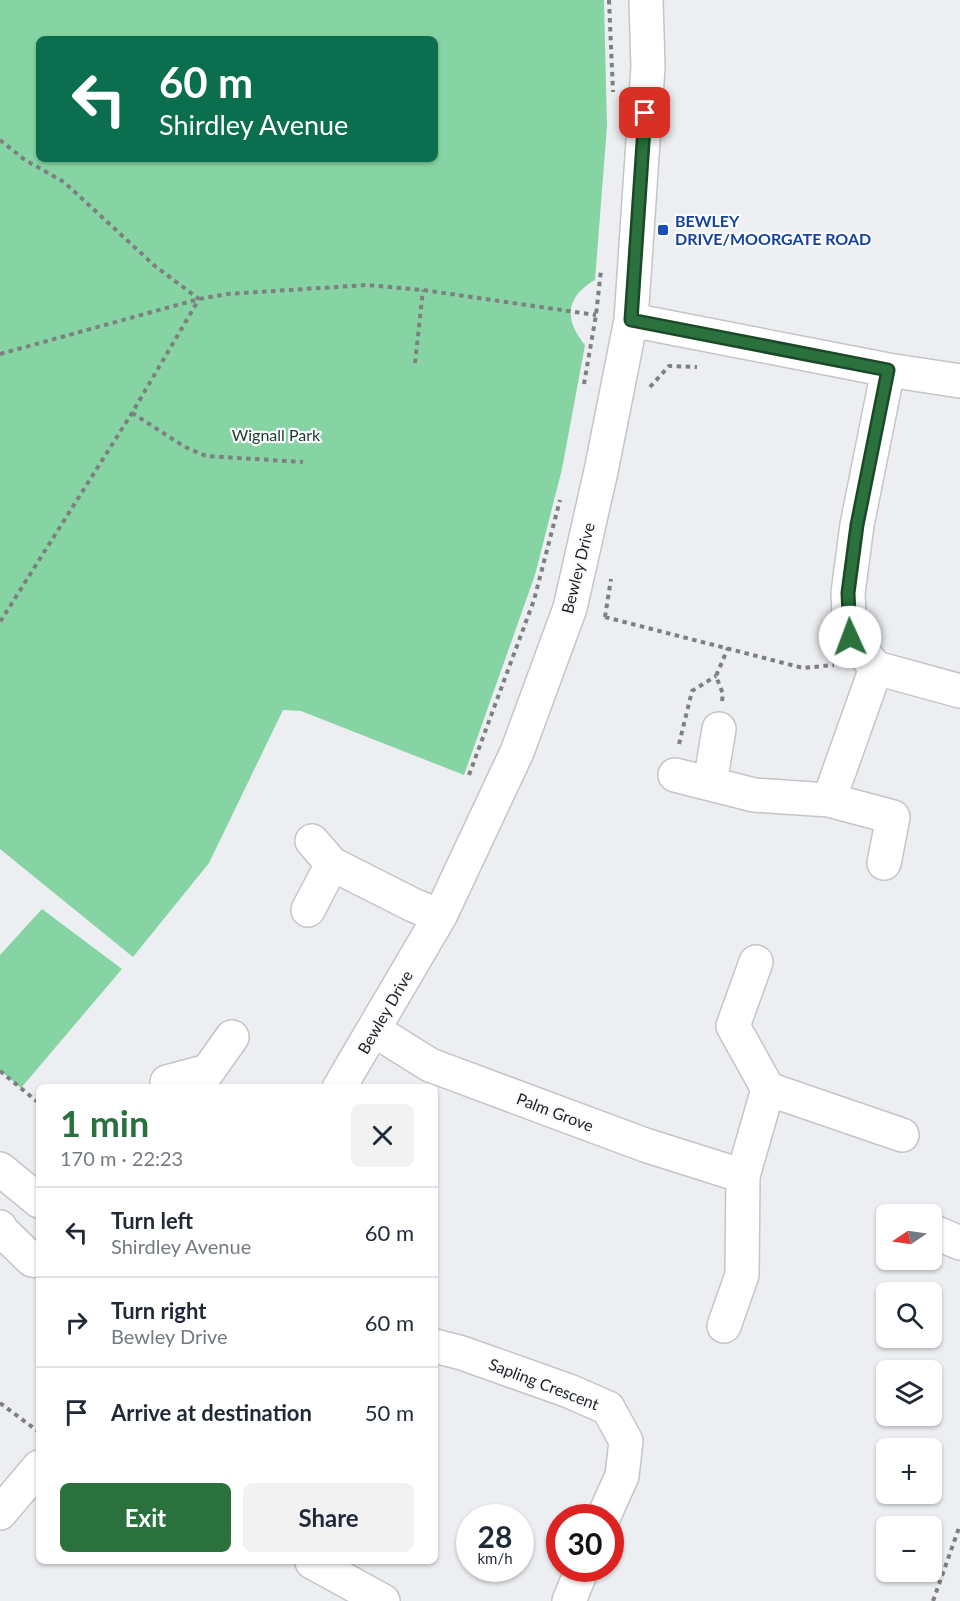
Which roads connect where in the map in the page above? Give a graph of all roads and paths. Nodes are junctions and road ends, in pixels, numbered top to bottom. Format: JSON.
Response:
{"nodes":[{"id":1,"x":609,"y":0,"type":"edge"},
{"id":2,"x":646,"y":0,"type":"edge"},
{"id":3,"x":613,"y":93,"type":"dead end"},
{"id":4,"x":0,"y":140,"type":"edge"},
{"id":5,"x":601,"y":268,"type":"dead end"},
{"id":6,"x":423,"y":290,"type":"junction"},
{"id":7,"x":199,"y":299,"type":"junction"},
{"id":8,"x":596,"y":315,"type":"junction"},
{"id":9,"x":631,"y":320,"type":"junction"},
{"id":10,"x":0,"y":354,"type":"edge"},
{"id":11,"x":415,"y":363,"type":"dead end"},
{"id":12,"x":702,"y":367,"type":"dead end"},
{"id":13,"x":888,"y":370,"type":"junction"},
{"id":14,"x":960,"y":381,"type":"edge"},
{"id":15,"x":582,"y":392,"type":"dead end"},
{"id":16,"x":648,"y":398,"type":"dead end"},
{"id":17,"x":132,"y":413,"type":"junction"},
{"id":18,"x":303,"y":462,"type":"dead end"},
{"id":19,"x":562,"y":492,"type":"dead end"},
{"id":20,"x":612,"y":573,"type":"dead end"},
{"id":21,"x":570,"y":608,"type":"junction"},
{"id":22,"x":605,"y":617,"type":"junction"},
{"id":23,"x":0,"y":622,"type":"edge"},
{"id":24,"x":728,"y":648,"type":"junction"},
{"id":25,"x":873,"y":665,"type":"junction"},
{"id":26,"x":716,"y":676,"type":"junction"},
{"id":27,"x":960,"y":691,"type":"edge"},
{"id":28,"x":719,"y":729,"type":"joint"},
{"id":29,"x":676,"y":761,"type":"joint"},
{"id":30,"x":710,"y":783,"type":"junction"},
{"id":31,"x":466,"y":784,"type":"dead end"},
{"id":32,"x":829,"y":800,"type":"junction"},
{"id":33,"x":884,"y":863,"type":"dead end"},
{"id":34,"x":308,"y":910,"type":"dead end"},
{"id":35,"x":440,"y":916,"type":"junction"},
{"id":36,"x":756,"y":962,"type":"dead end"},
{"id":37,"x":374,"y":1030,"type":"junction"},
{"id":38,"x":232,"y":1037,"type":"dead end"},
{"id":39,"x":0,"y":1071,"type":"edge"},
{"id":40,"x":218,"y":1079,"type":"edge"},
{"id":41,"x":167,"y":1082,"type":"dead end"},
{"id":42,"x":341,"y":1084,"type":"edge"},
{"id":43,"x":768,"y":1089,"type":"junction"},
{"id":44,"x":36,"y":1101,"type":"edge"},
{"id":45,"x":902,"y":1135,"type":"dead end"},
{"id":46,"x":0,"y":1169,"type":"edge"},
{"id":47,"x":743,"y":1176,"type":"junction"},
{"id":48,"x":33,"y":1196,"type":"edge"},
{"id":49,"x":0,"y":1214,"type":"edge"},
{"id":50,"x":0,"y":1227,"type":"edge"},
{"id":51,"x":942,"y":1235,"type":"edge"},
{"id":52,"x":960,"y":1243,"type":"edge"},
{"id":53,"x":36,"y":1261,"type":"edge"},
{"id":54,"x":724,"y":1326,"type":"dead end"},
{"id":55,"x":438,"y":1347,"type":"edge"},
{"id":56,"x":0,"y":1403,"type":"edge"},
{"id":57,"x":36,"y":1430,"type":"edge"},
{"id":58,"x":36,"y":1471,"type":"edge"},
{"id":59,"x":609,"y":1504,"type":"edge"},
{"id":60,"x":0,"y":1513,"type":"edge"},
{"id":61,"x":960,"y":1525,"type":"edge"},
{"id":62,"x":316,"y":1564,"type":"edge"},
{"id":63,"x":577,"y":1582,"type":"edge"},
{"id":64,"x":383,"y":1601,"type":"edge"},
{"id":65,"x":569,"y":1601,"type":"edge"},
{"id":66,"x":933,"y":1601,"type":"edge"}],
"edges":[{"from":1,"to":3,"type":"path"},
{"from":2,"to":9,"type":"street","name":"Bewley Drive"},
{"from":4,"to":7,"type":"path"},
{"from":5,"to":8,"type":"path"},
{"from":6,"to":7,"type":"path"},
{"from":6,"to":8,"type":"path"},
{"from":6,"to":11,"type":"path"},
{"from":7,"to":10,"type":"path"},
{"from":7,"to":17,"type":"path"},
{"from":8,"to":15,"type":"path"},
{"from":9,"to":13,"type":"street"},
{"from":9,"to":21,"type":"street","name":"Bewley Drive"},
{"from":12,"to":16,"type":"path"},
{"from":13,"to":14,"type":"street"},
{"from":13,"to":25,"type":"street"},
{"from":17,"to":18,"type":"path"},
{"from":17,"to":23,"type":"path"},
{"from":19,"to":31,"type":"path"},
{"from":20,"to":22,"type":"path"},
{"from":21,"to":22,"type":"path"},
{"from":21,"to":35,"type":"street","name":"Bewley Drive"},
{"from":22,"to":24,"type":"path"},
{"from":24,"to":25,"type":"path"},
{"from":24,"to":26,"type":"path"},
{"from":25,"to":27,"type":"street"},
{"from":25,"to":32,"type":"street"},
{"from":26,"to":28,"type":"path"},
{"from":26,"to":29,"type":"path"},
{"from":28,"to":30,"type":"street"},
{"from":29,"to":30,"type":"street"},
{"from":30,"to":32,"type":"street"},
{"from":32,"to":33,"type":"street"},
{"from":34,"to":35,"type":"street"},
{"from":35,"to":37,"type":"street","name":"Bewley Drive"},
{"from":36,"to":43,"type":"street"},
{"from":37,"to":42,"type":"street","name":"Bewley Drive"},
{"from":37,"to":47,"type":"street","name":"Palm Grove"},
{"from":38,"to":40,"type":"street"},
{"from":39,"to":44,"type":"path"},
{"from":40,"to":41,"type":"street"},
{"from":43,"to":45,"type":"street"},
{"from":43,"to":47,"type":"street"},
{"from":46,"to":48,"type":"street"},
{"from":47,"to":54,"type":"street"},
{"from":48,"to":49,"type":"street"},
{"from":50,"to":53,"type":"street"},
{"from":51,"to":52,"type":"street"},
{"from":55,"to":59,"type":"street","name":"Sapling Crescent"},
{"from":56,"to":57,"type":"path"},
{"from":58,"to":60,"type":"street"},
{"from":61,"to":66,"type":"path"},
{"from":62,"to":64,"type":"street"},
{"from":63,"to":65,"type":"street"}]}
